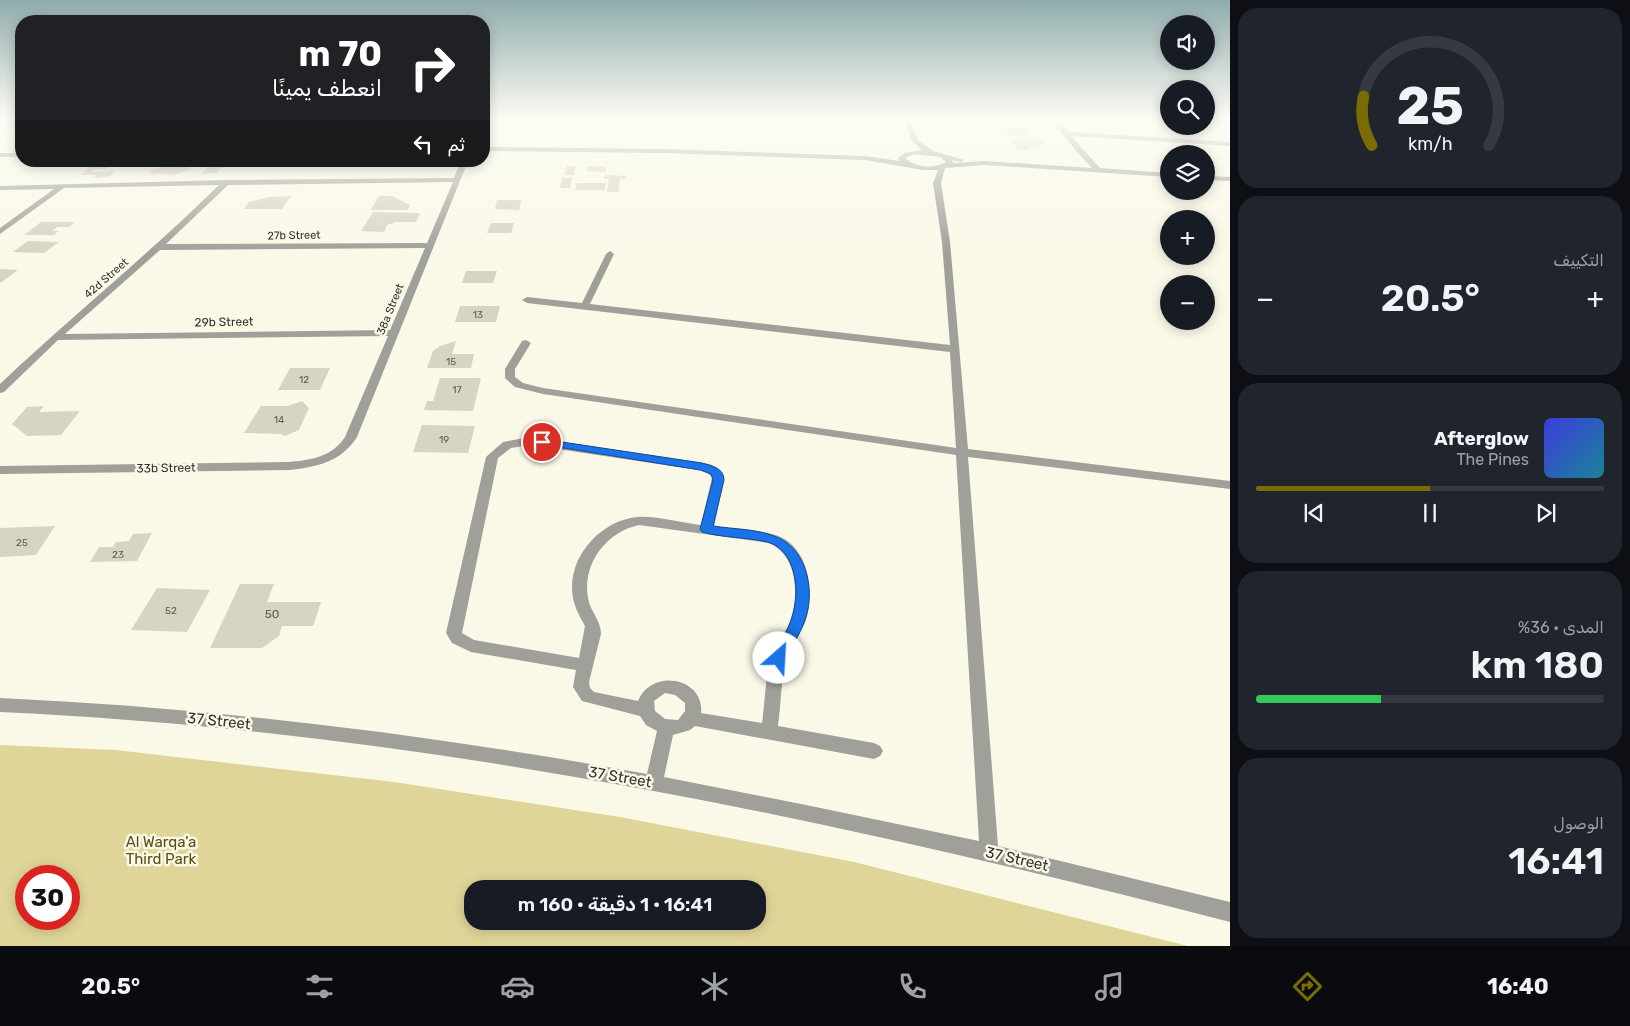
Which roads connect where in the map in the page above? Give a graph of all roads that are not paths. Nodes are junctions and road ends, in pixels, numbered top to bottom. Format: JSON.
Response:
{"nodes":[{"id":1,"x":904,"y":164,"type":"edge"},
{"id":2,"x":910,"y":164,"type":"edge"},
{"id":3,"x":947,"y":164,"type":"edge"},
{"id":4,"x":973,"y":164,"type":"edge"},
{"id":5,"x":1001,"y":164,"type":"edge"},
{"id":6,"x":1085,"y":164,"type":"edge"},
{"id":7,"x":1092,"y":164,"type":"edge"},
{"id":8,"x":914,"y":166,"type":"junction"},
{"id":9,"x":461,"y":167,"type":"edge"},
{"id":10,"x":944,"y":167,"type":"junction"},
{"id":11,"x":1087,"y":170,"type":"junction"},
{"id":12,"x":1098,"y":170,"type":"junction"},
{"id":13,"x":1160,"y":174,"type":"edge"},
{"id":14,"x":1215,"y":178,"type":"edge"},
{"id":15,"x":1230,"y":179,"type":"edge"},
{"id":16,"x":456,"y":180,"type":"junction"},
{"id":17,"x":226,"y":182,"type":"junction"},
{"id":18,"x":937,"y":183,"type":"junction"},
{"id":19,"x":62,"y":186,"type":"junction"},
{"id":20,"x":0,"y":188,"type":"edge"},
{"id":21,"x":0,"y":232,"type":"edge"},
{"id":22,"x":430,"y":245,"type":"junction"},
{"id":23,"x":159,"y":247,"type":"junction"},
{"id":24,"x":610,"y":254,"type":"dead end"},
{"id":25,"x":527,"y":300,"type":"dead end"},
{"id":26,"x":586,"y":306,"type":"junction"},
{"id":27,"x":393,"y":333,"type":"junction"},
{"id":28,"x":55,"y":337,"type":"junction"},
{"id":29,"x":526,"y":343,"type":"dead end"},
{"id":30,"x":955,"y":349,"type":"junction"},
{"id":31,"x":0,"y":390,"type":"edge"},
{"id":32,"x":961,"y":452,"type":"junction"},
{"id":33,"x":330,"y":457,"type":"joint"},
{"id":34,"x":0,"y":470,"type":"edge"},
{"id":35,"x":1230,"y":485,"type":"edge"},
{"id":36,"x":706,"y":529,"type":"junction"},
{"id":37,"x":586,"y":665,"type":"junction"},
{"id":38,"x":0,"y":705,"type":"edge"},
{"id":39,"x":646,"y":710,"type":"junction"},
{"id":40,"x":692,"y":718,"type":"junction"},
{"id":41,"x":666,"y":727,"type":"junction"},
{"id":42,"x":770,"y":732,"type":"junction"},
{"id":43,"x":874,"y":751,"type":"dead end"},
{"id":44,"x":654,"y":783,"type":"junction"},
{"id":45,"x":989,"y":852,"type":"junction"},
{"id":46,"x":1230,"y":912,"type":"edge"}],
"edges":[{"from":1,"to":8,"type":"street"},
{"from":2,"to":8,"type":"street"},
{"from":3,"to":10,"type":"street"},
{"from":4,"to":10,"type":"street"},
{"from":5,"to":11,"type":"street"},
{"from":6,"to":11,"type":"street"},
{"from":7,"to":12,"type":"street"},
{"from":8,"to":10,"type":"street"},
{"from":8,"to":18,"type":"street"},
{"from":9,"to":16,"type":"street","name":"38a Street"},
{"from":10,"to":18,"type":"street"},
{"from":11,"to":12,"type":"street"},
{"from":12,"to":13,"type":"street"},
{"from":14,"to":15,"type":"street"},
{"from":16,"to":17,"type":"street"},
{"from":16,"to":22,"type":"street","name":"38a Street"},
{"from":17,"to":19,"type":"street"},
{"from":17,"to":23,"type":"street","name":"42d Street"},
{"from":18,"to":30,"type":"street"},
{"from":19,"to":20,"type":"street"},
{"from":19,"to":21,"type":"street"},
{"from":22,"to":23,"type":"street","name":"27b Street"},
{"from":22,"to":27,"type":"street","name":"38a Street"},
{"from":23,"to":28,"type":"street","name":"42d Street"},
{"from":24,"to":26,"type":"street"},
{"from":25,"to":26,"type":"street"},
{"from":26,"to":30,"type":"street"},
{"from":27,"to":28,"type":"street","name":"29b Street"},
{"from":27,"to":33,"type":"street","name":"38a Street"},
{"from":28,"to":31,"type":"street","name":"42d Street"},
{"from":29,"to":32,"type":"street"},
{"from":30,"to":32,"type":"street"},
{"from":32,"to":35,"type":"street"},
{"from":32,"to":45,"type":"street"},
{"from":33,"to":34,"type":"street","name":"33b Street"},
{"from":36,"to":37,"type":"street"},
{"from":36,"to":37,"type":"street"},
{"from":36,"to":42,"type":"street"},
{"from":37,"to":39,"type":"street"},
{"from":38,"to":44,"type":"street","name":"37 Street"},
{"from":39,"to":40,"type":"street"},
{"from":39,"to":41,"type":"street"},
{"from":40,"to":41,"type":"street"},
{"from":40,"to":42,"type":"street"},
{"from":41,"to":44,"type":"street"},
{"from":42,"to":43,"type":"street"},
{"from":44,"to":45,"type":"street","name":"37 Street"},
{"from":45,"to":46,"type":"street","name":"37 Street"}]}
